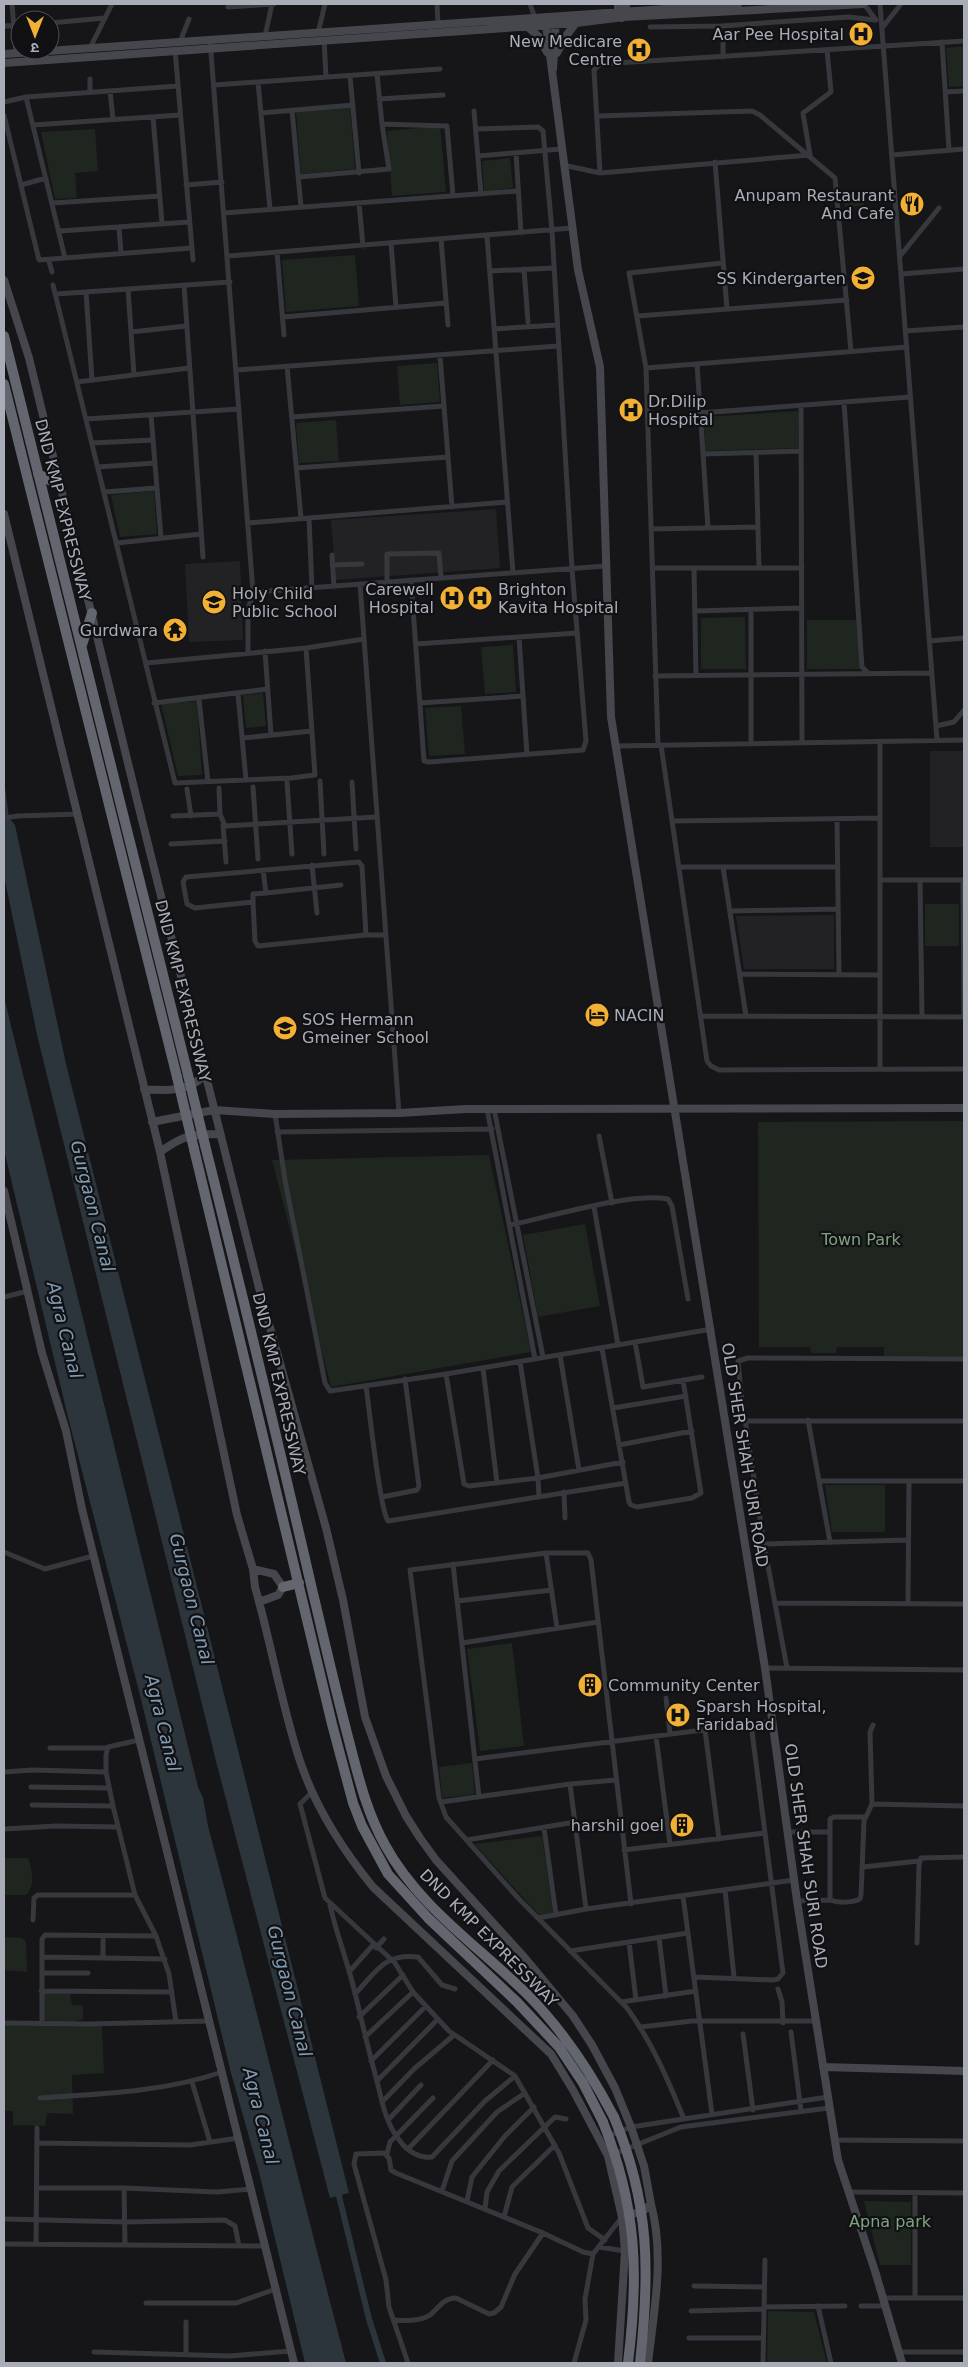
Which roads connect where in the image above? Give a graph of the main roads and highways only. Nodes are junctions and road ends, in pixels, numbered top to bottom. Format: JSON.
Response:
{"nodes":[{"id":1,"x":4,"y":336,"type":"edge"},
{"id":2,"x":4,"y":384,"type":"edge"},
{"id":3,"x":38,"y":474,"type":"junction"},
{"id":4,"x":59,"y":485,"type":"road end"},
{"id":5,"x":92,"y":613,"type":"road end"},
{"id":6,"x":82,"y":645,"type":"junction"},
{"id":7,"x":299,"y":1583,"type":"junction"},
{"id":8,"x":283,"y":1587,"type":"road end"},
{"id":9,"x":628,"y":2363,"type":"edge"},
{"id":10,"x":640,"y":2363,"type":"edge"}],
"edges":[{"from":1,"to":3,"type":"highway","name":"DND KMP EXPRESSWAY"},
{"from":2,"to":7,"type":"highway","name":"DND KMP EXPRESSWAY","bridge":true},
{"from":3,"to":4,"type":"highway"},
{"from":3,"to":6,"type":"highway","name":"DND KMP EXPRESSWAY"},
{"from":5,"to":6,"type":"highway"},
{"from":6,"to":10,"type":"highway","name":"DND KMP EXPRESSWAY","bridge":true},
{"from":7,"to":8,"type":"highway"},
{"from":7,"to":9,"type":"highway","name":"DND KMP EXPRESSWAY","bridge":true}]}
